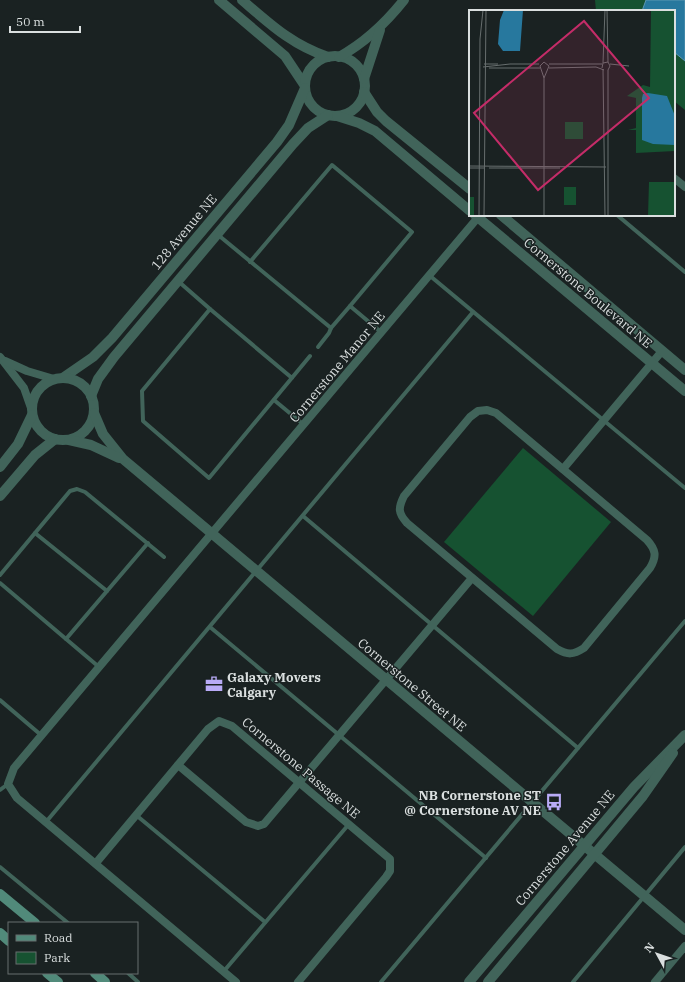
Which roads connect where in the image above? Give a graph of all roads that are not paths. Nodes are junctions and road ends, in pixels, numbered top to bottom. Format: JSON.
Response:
{"nodes":[{"id":1,"x":219,"y":0,"type":"edge"},
{"id":2,"x":242,"y":0,"type":"edge"},
{"id":3,"x":399,"y":2,"type":"edge"},
{"id":4,"x":380,"y":28,"type":"junction"},
{"id":5,"x":339,"y":56,"type":"junction"},
{"id":6,"x":328,"y":57,"type":"junction"},
{"id":7,"x":364,"y":79,"type":"junction"},
{"id":8,"x":305,"y":87,"type":"junction"},
{"id":9,"x":364,"y":92,"type":"junction"},
{"id":10,"x":332,"y":115,"type":"junction"},
{"id":11,"x":675,"y":179,"type":"edge"},
{"id":12,"x":685,"y":187,"type":"edge"},
{"id":13,"x":469,"y":188,"type":"edge"},
{"id":14,"x":469,"y":209,"type":"edge"},
{"id":15,"x":475,"y":216,"type":"edge"},
{"id":16,"x":477,"y":216,"type":"edge"},
{"id":17,"x":503,"y":216,"type":"edge"},
{"id":18,"x":618,"y":216,"type":"edge"},
{"id":19,"x":217,"y":234,"type":"junction"},
{"id":20,"x":250,"y":262,"type":"junction"},
{"id":21,"x":685,"y":272,"type":"edge"},
{"id":22,"x":429,"y":275,"type":"junction"},
{"id":23,"x":178,"y":281,"type":"junction"},
{"id":24,"x":350,"y":306,"type":"junction"},
{"id":25,"x":210,"y":309,"type":"junction"},
{"id":26,"x":473,"y":312,"type":"junction"},
{"id":27,"x":331,"y":328,"type":"junction"},
{"id":28,"x":381,"y":332,"type":"junction"},
{"id":29,"x":318,"y":347,"type":"dead end"},
{"id":30,"x":662,"y":351,"type":"junction"},
{"id":31,"x":310,"y":356,"type":"dead end"},
{"id":32,"x":2,"y":359,"type":"edge"},
{"id":33,"x":652,"y":363,"type":"junction"},
{"id":34,"x":685,"y":370,"type":"edge"},
{"id":35,"x":59,"y":378,"type":"junction"},
{"id":36,"x":292,"y":378,"type":"junction"},
{"id":37,"x":685,"y":391,"type":"edge"},
{"id":38,"x":91,"y":396,"type":"junction"},
{"id":39,"x":274,"y":400,"type":"junction"},
{"id":40,"x":32,"y":412,"type":"junction"},
{"id":41,"x":94,"y":413,"type":"junction"},
{"id":42,"x":604,"y":420,"type":"junction"},
{"id":43,"x":304,"y":424,"type":"junction"},
{"id":44,"x":55,"y":439,"type":"junction"},
{"id":45,"x":69,"y":440,"type":"junction"},
{"id":46,"x":123,"y":459,"type":"junction"},
{"id":47,"x":0,"y":468,"type":"edge"},
{"id":48,"x":563,"y":469,"type":"junction"},
{"id":49,"x":685,"y":488,"type":"edge"},
{"id":50,"x":0,"y":496,"type":"edge"},
{"id":51,"x":303,"y":516,"type":"junction"},
{"id":52,"x":35,"y":533,"type":"junction"},
{"id":53,"x":212,"y":534,"type":"junction"},
{"id":54,"x":148,"y":543,"type":"junction"},
{"id":55,"x":164,"y":557,"type":"dead end"},
{"id":56,"x":257,"y":571,"type":"junction"},
{"id":57,"x":0,"y":575,"type":"edge"},
{"id":58,"x":472,"y":578,"type":"junction"},
{"id":59,"x":0,"y":583,"type":"edge"},
{"id":60,"x":107,"y":591,"type":"junction"},
{"id":61,"x":685,"y":621,"type":"edge"},
{"id":62,"x":432,"y":626,"type":"junction"},
{"id":63,"x":210,"y":627,"type":"junction"},
{"id":64,"x":66,"y":639,"type":"junction"},
{"id":65,"x":99,"y":667,"type":"junction"},
{"id":66,"x":386,"y":680,"type":"junction"},
{"id":67,"x":0,"y":700,"type":"edge"},
{"id":68,"x":340,"y":734,"type":"junction"},
{"id":69,"x":41,"y":735,"type":"junction"},
{"id":70,"x":685,"y":736,"type":"edge"},
{"id":71,"x":578,"y":748,"type":"junction"},
{"id":72,"x":178,"y":765,"type":"junction"},
{"id":73,"x":300,"y":782,"type":"junction"},
{"id":74,"x":8,"y":784,"type":"junction"},
{"id":75,"x":0,"y":790,"type":"edge"},
{"id":76,"x":533,"y":802,"type":"junction"},
{"id":77,"x":136,"y":815,"type":"junction"},
{"id":78,"x":46,"y":822,"type":"junction"},
{"id":79,"x":349,"y":824,"type":"junction"},
{"id":80,"x":584,"y":844,"type":"junction"},
{"id":81,"x":685,"y":847,"type":"edge"},
{"id":82,"x":595,"y":854,"type":"junction"},
{"id":83,"x":486,"y":858,"type":"junction"},
{"id":84,"x":96,"y":863,"type":"junction"},
{"id":85,"x":0,"y":867,"type":"edge"},
{"id":86,"x":0,"y":894,"type":"edge"},
{"id":87,"x":645,"y":896,"type":"junction"},
{"id":88,"x":34,"y":922,"type":"edge"},
{"id":89,"x":67,"y":922,"type":"edge"},
{"id":90,"x":265,"y":922,"type":"junction"},
{"id":91,"x":685,"y":930,"type":"edge"},
{"id":92,"x":0,"y":933,"type":"edge"},
{"id":93,"x":8,"y":940,"type":"edge"},
{"id":94,"x":685,"y":946,"type":"edge"},
{"id":95,"x":224,"y":971,"type":"junction"},
{"id":96,"x":48,"y":974,"type":"edge"},
{"id":97,"x":96,"y":974,"type":"edge"},
{"id":98,"x":129,"y":974,"type":"edge"},
{"id":99,"x":58,"y":982,"type":"edge"},
{"id":100,"x":105,"y":982,"type":"edge"},
{"id":101,"x":138,"y":982,"type":"edge"},
{"id":102,"x":236,"y":982,"type":"edge"},
{"id":103,"x":298,"y":982,"type":"edge"},
{"id":104,"x":381,"y":982,"type":"edge"},
{"id":105,"x":469,"y":982,"type":"edge"},
{"id":106,"x":488,"y":982,"type":"edge"},
{"id":107,"x":573,"y":982,"type":"edge"},
{"id":108,"x":655,"y":982,"type":"edge"}],
"edges":[{"from":1,"to":8,"type":"street"},
{"from":2,"to":6,"type":"street"},
{"from":3,"to":4,"type":"street"},
{"from":4,"to":5,"type":"street"},
{"from":4,"to":7,"type":"street"},
{"from":5,"to":6,"type":"street"},
{"from":5,"to":7,"type":"street"},
{"from":6,"to":8,"type":"street"},
{"from":7,"to":9,"type":"street"},
{"from":8,"to":10,"type":"street"},
{"from":8,"to":35,"type":"street","name":"128 Avenue NE"},
{"from":9,"to":10,"type":"street"},
{"from":9,"to":13,"type":"street"},
{"from":10,"to":14,"type":"street","name":"Cornerstone Boulevard NE"},
{"from":10,"to":19,"type":"street","name":"128 Avenue NE"},
{"from":11,"to":12,"type":"street"},
{"from":15,"to":22,"type":"street","name":"Cornerstone Manor NE"},
{"from":16,"to":33,"type":"street","name":"Cornerstone Boulevard NE"},
{"from":17,"to":30,"type":"street","name":"Cornerstone Boulevard NE"},
{"from":18,"to":21,"type":"lane"},
{"from":19,"to":20,"type":"lane"},
{"from":19,"to":23,"type":"street","name":"128 Avenue NE"},
{"from":20,"to":24,"type":"lane"},
{"from":20,"to":27,"type":"lane"},
{"from":22,"to":26,"type":"lane"},
{"from":22,"to":28,"type":"street","name":"Cornerstone Manor NE"},
{"from":23,"to":25,"type":"lane"},
{"from":23,"to":38,"type":"street","name":"128 Avenue NE"},
{"from":24,"to":27,"type":"lane"},
{"from":24,"to":28,"type":"lane"},
{"from":25,"to":36,"type":"lane"},
{"from":25,"to":39,"type":"lane"},
{"from":26,"to":42,"type":"lane"},
{"from":26,"to":51,"type":"lane"},
{"from":27,"to":29,"type":"lane"},
{"from":28,"to":43,"type":"street","name":"Cornerstone Manor NE"},
{"from":30,"to":33,"type":"street"},
{"from":30,"to":34,"type":"street","name":"Cornerstone Boulevard NE"},
{"from":31,"to":36,"type":"lane"},
{"from":32,"to":35,"type":"street"},
{"from":32,"to":40,"type":"street"},
{"from":33,"to":37,"type":"street","name":"Cornerstone Boulevard NE"},
{"from":33,"to":42,"type":"street"},
{"from":35,"to":38,"type":"street"},
{"from":35,"to":40,"type":"street"},
{"from":36,"to":39,"type":"lane"},
{"from":38,"to":41,"type":"street"},
{"from":39,"to":43,"type":"lane"},
{"from":40,"to":44,"type":"street"},
{"from":40,"to":47,"type":"street"},
{"from":41,"to":45,"type":"street"},
{"from":41,"to":46,"type":"street","name":"Cornerstone Street NE"},
{"from":42,"to":48,"type":"street"},
{"from":42,"to":49,"type":"lane"},
{"from":43,"to":53,"type":"street","name":"Cornerstone Manor NE"},
{"from":44,"to":45,"type":"street"},
{"from":44,"to":50,"type":"street"},
{"from":45,"to":46,"type":"street","name":"Cornerstone Street NE"},
{"from":46,"to":53,"type":"street","name":"Cornerstone Street NE"},
{"from":48,"to":58,"type":"street"},
{"from":48,"to":58,"type":"street"},
{"from":51,"to":56,"type":"lane"},
{"from":51,"to":62,"type":"lane"},
{"from":52,"to":54,"type":"lane"},
{"from":52,"to":57,"type":"lane"},
{"from":52,"to":60,"type":"lane"},
{"from":53,"to":56,"type":"street","name":"Cornerstone Street NE"},
{"from":53,"to":65,"type":"street"},
{"from":54,"to":55,"type":"lane"},
{"from":54,"to":60,"type":"lane"},
{"from":56,"to":63,"type":"lane"},
{"from":56,"to":66,"type":"street","name":"Cornerstone Street NE"},
{"from":58,"to":62,"type":"street"},
{"from":59,"to":64,"type":"lane"},
{"from":60,"to":64,"type":"lane"},
{"from":61,"to":71,"type":"lane"},
{"from":62,"to":66,"type":"street"},
{"from":62,"to":71,"type":"lane"},
{"from":63,"to":68,"type":"lane"},
{"from":63,"to":78,"type":"lane"},
{"from":64,"to":65,"type":"lane"},
{"from":65,"to":69,"type":"street"},
{"from":66,"to":68,"type":"street"},
{"from":66,"to":76,"type":"street","name":"Cornerstone Street NE"},
{"from":67,"to":69,"type":"lane"},
{"from":68,"to":73,"type":"street"},
{"from":68,"to":83,"type":"lane"},
{"from":69,"to":74,"type":"street"},
{"from":70,"to":80,"type":"street","name":"Cornerstone Avenue NE"},
{"from":70,"to":82,"type":"street","name":"Cornerstone Avenue NE"},
{"from":71,"to":76,"type":"lane"},
{"from":72,"to":73,"type":"street","name":"Cornerstone Passage NE"},
{"from":72,"to":73,"type":"street"},
{"from":72,"to":77,"type":"street","name":"Cornerstone Passage NE"},
{"from":73,"to":79,"type":"street","name":"Cornerstone Passage NE"},
{"from":74,"to":75,"type":"lane"},
{"from":74,"to":78,"type":"street"},
{"from":76,"to":80,"type":"street","name":"Cornerstone Street NE"},
{"from":76,"to":83,"type":"lane"},
{"from":77,"to":84,"type":"street","name":"Cornerstone Passage NE"},
{"from":77,"to":90,"type":"lane"},
{"from":78,"to":84,"type":"street"},
{"from":79,"to":90,"type":"lane"},
{"from":79,"to":103,"type":"street","name":"Cornerstone Passage NE"},
{"from":80,"to":82,"type":"street","name":"Cornerstone Street NE"},
{"from":80,"to":105,"type":"street","name":"Cornerstone Avenue NE"},
{"from":81,"to":87,"type":"lane"},
{"from":82,"to":87,"type":"street","name":"Cornerstone Street NE"},
{"from":82,"to":106,"type":"street","name":"Cornerstone Avenue NE"},
{"from":83,"to":104,"type":"lane"},
{"from":84,"to":95,"type":"street"},
{"from":85,"to":89,"type":"lane"},
{"from":86,"to":88,"type":"main road"},
{"from":87,"to":91,"type":"street","name":"Cornerstone Street NE"},
{"from":87,"to":107,"type":"lane"},
{"from":90,"to":95,"type":"lane"},
{"from":92,"to":93,"type":"main road"},
{"from":94,"to":108,"type":"street"},
{"from":95,"to":102,"type":"street"},
{"from":96,"to":99,"type":"main road"},
{"from":97,"to":100,"type":"main road"},
{"from":98,"to":101,"type":"lane"}]}
